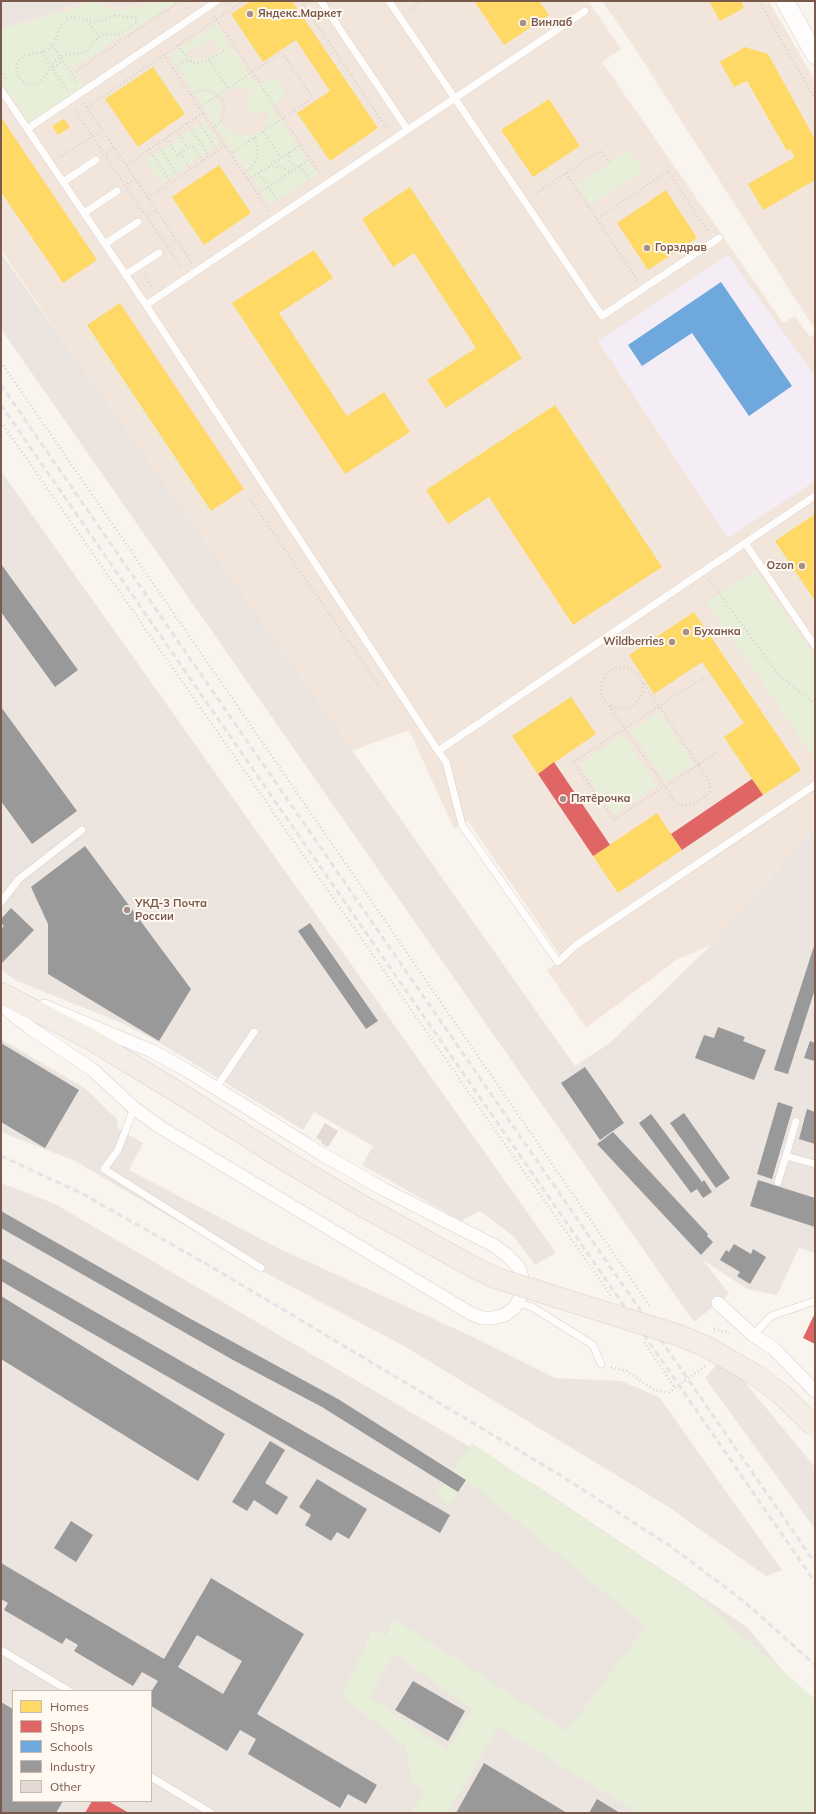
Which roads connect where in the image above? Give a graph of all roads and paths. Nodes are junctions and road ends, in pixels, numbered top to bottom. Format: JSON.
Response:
{"nodes":[{"id":1,"x":180,"y":1,"type":"edge"},
{"id":2,"x":217,"y":1,"type":"edge"},
{"id":3,"x":244,"y":1,"type":"edge"},
{"id":4,"x":301,"y":1,"type":"edge"},
{"id":5,"x":321,"y":1,"type":"edge"},
{"id":6,"x":390,"y":1,"type":"edge"},
{"id":7,"x":759,"y":1,"type":"edge"},
{"id":8,"x":785,"y":1,"type":"edge"},
{"id":9,"x":208,"y":7,"type":"junction"},
{"id":10,"x":585,"y":11,"type":"dead end"},
{"id":11,"x":216,"y":19,"type":"junction"},
{"id":12,"x":87,"y":20,"type":"junction"},
{"id":13,"x":99,"y":37,"type":"junction"},
{"id":14,"x":155,"y":43,"type":"junction"},
{"id":15,"x":233,"y":44,"type":"junction"},
{"id":16,"x":52,"y":45,"type":"junction"},
{"id":17,"x":178,"y":45,"type":"junction"},
{"id":18,"x":42,"y":52,"type":"junction"},
{"id":19,"x":184,"y":53,"type":"junction"},
{"id":20,"x":164,"y":55,"type":"junction"},
{"id":21,"x":815,"y":55,"type":"edge"},
{"id":22,"x":60,"y":57,"type":"junction"},
{"id":23,"x":209,"y":60,"type":"junction"},
{"id":24,"x":63,"y":61,"type":"junction"},
{"id":25,"x":192,"y":61,"type":"junction"},
{"id":26,"x":182,"y":62,"type":"junction"},
{"id":27,"x":50,"y":65,"type":"junction"},
{"id":28,"x":52,"y":68,"type":"junction"},
{"id":29,"x":173,"y":69,"type":"junction"},
{"id":30,"x":252,"y":72,"type":"junction"},
{"id":31,"x":72,"y":74,"type":"junction"},
{"id":32,"x":228,"y":88,"type":"junction"},
{"id":33,"x":1,"y":90,"type":"edge"},
{"id":34,"x":78,"y":94,"type":"junction"},
{"id":35,"x":191,"y":95,"type":"junction"},
{"id":36,"x":218,"y":95,"type":"junction"},
{"id":37,"x":454,"y":97,"type":"junction"},
{"id":38,"x":815,"y":99,"type":"edge"},
{"id":39,"x":87,"y":107,"type":"junction"},
{"id":40,"x":199,"y":108,"type":"junction"},
{"id":41,"x":74,"y":109,"type":"dead end"},
{"id":42,"x":203,"y":113,"type":"junction"},
{"id":43,"x":196,"y":118,"type":"junction"},
{"id":44,"x":283,"y":118,"type":"junction"},
{"id":45,"x":187,"y":124,"type":"junction"},
{"id":46,"x":213,"y":128,"type":"junction"},
{"id":47,"x":27,"y":129,"type":"junction"},
{"id":48,"x":407,"y":129,"type":"junction"},
{"id":49,"x":102,"y":130,"type":"junction"},
{"id":50,"x":176,"y":131,"type":"junction"},
{"id":51,"x":263,"y":131,"type":"junction"},
{"id":52,"x":92,"y":136,"type":"junction"},
{"id":53,"x":166,"y":138,"type":"junction"},
{"id":54,"x":254,"y":138,"type":"junction"},
{"id":55,"x":394,"y":138,"type":"junction"},
{"id":56,"x":157,"y":144,"type":"junction"},
{"id":57,"x":301,"y":145,"type":"junction"},
{"id":58,"x":225,"y":146,"type":"junction"},
{"id":59,"x":188,"y":148,"type":"junction"},
{"id":60,"x":149,"y":149,"type":"junction"},
{"id":61,"x":218,"y":151,"type":"junction"},
{"id":62,"x":290,"y":152,"type":"junction"},
{"id":63,"x":180,"y":153,"type":"junction"},
{"id":64,"x":230,"y":154,"type":"junction"},
{"id":65,"x":209,"y":156,"type":"junction"},
{"id":66,"x":281,"y":158,"type":"junction"},
{"id":67,"x":310,"y":159,"type":"junction"},
{"id":68,"x":96,"y":160,"type":"dead end"},
{"id":69,"x":203,"y":161,"type":"junction"},
{"id":70,"x":609,"y":163,"type":"dead end"},
{"id":71,"x":51,"y":164,"type":"junction"},
{"id":72,"x":126,"y":165,"type":"junction"},
{"id":73,"x":300,"y":166,"type":"junction"},
{"id":74,"x":266,"y":168,"type":"junction"},
{"id":75,"x":191,"y":169,"type":"junction"},
{"id":76,"x":291,"y":172,"type":"junction"},
{"id":77,"x":259,"y":173,"type":"junction"},
{"id":78,"x":244,"y":174,"type":"junction"},
{"id":79,"x":566,"y":174,"type":"junction"},
{"id":80,"x":179,"y":177,"type":"junction"},
{"id":81,"x":248,"y":180,"type":"junction"},
{"id":82,"x":63,"y":182,"type":"junction"},
{"id":83,"x":171,"y":182,"type":"junction"},
{"id":84,"x":311,"y":182,"type":"dead end"},
{"id":85,"x":327,"y":183,"type":"junction"},
{"id":86,"x":268,"y":187,"type":"junction"},
{"id":87,"x":117,"y":191,"type":"dead end"},
{"id":88,"x":258,"y":194,"type":"junction"},
{"id":89,"x":148,"y":198,"type":"junction"},
{"id":90,"x":525,"y":201,"type":"junction"},
{"id":91,"x":279,"y":203,"type":"dead end"},
{"id":92,"x":84,"y":213,"type":"junction"},
{"id":93,"x":274,"y":218,"type":"junction"},
{"id":94,"x":596,"y":219,"type":"junction"},
{"id":95,"x":138,"y":222,"type":"dead end"},
{"id":96,"x":717,"y":240,"type":"joint"},
{"id":97,"x":105,"y":244,"type":"junction"},
{"id":98,"x":158,"y":253,"type":"dead end"},
{"id":99,"x":197,"y":270,"type":"junction"},
{"id":100,"x":126,"y":275,"type":"junction"},
{"id":101,"x":187,"y":277,"type":"junction"},
{"id":102,"x":643,"y":289,"type":"junction"},
{"id":103,"x":146,"y":305,"type":"junction"},
{"id":104,"x":1,"y":362,"type":"edge"},
{"id":105,"x":1,"y":422,"type":"edge"},
{"id":106,"x":815,"y":496,"type":"edge"},
{"id":107,"x":250,"y":499,"type":"dead end"},
{"id":108,"x":745,"y":543,"type":"junction"},
{"id":109,"x":708,"y":577,"type":"dead end"},
{"id":110,"x":815,"y":646,"type":"edge"},
{"id":111,"x":703,"y":678,"type":"dead end"},
{"id":112,"x":643,"y":683,"type":"junction"},
{"id":113,"x":380,"y":687,"type":"dead end"},
{"id":114,"x":606,"y":702,"type":"junction"},
{"id":115,"x":815,"y":704,"type":"edge"},
{"id":116,"x":659,"y":706,"type":"junction"},
{"id":117,"x":625,"y":729,"type":"junction"},
{"id":118,"x":438,"y":751,"type":"junction"},
{"id":119,"x":717,"y":752,"type":"dead end"},
{"id":120,"x":698,"y":765,"type":"junction"},
{"id":121,"x":815,"y":785,"type":"edge"},
{"id":122,"x":664,"y":787,"type":"junction"},
{"id":123,"x":82,"y":830,"type":"dead end"},
{"id":124,"x":1,"y":902,"type":"edge"},
{"id":125,"x":1,"y":992,"type":"edge"},
{"id":126,"x":1,"y":1005,"type":"edge"},
{"id":127,"x":254,"y":1032,"type":"dead end"},
{"id":128,"x":216,"y":1088,"type":"junction"},
{"id":129,"x":134,"y":1108,"type":"junction"},
{"id":130,"x":796,"y":1122,"type":"dead end"},
{"id":131,"x":786,"y":1156,"type":"junction"},
{"id":132,"x":815,"y":1164,"type":"edge"},
{"id":133,"x":778,"y":1182,"type":"dead end"},
{"id":134,"x":262,"y":1268,"type":"dead end"},
{"id":135,"x":612,"y":1296,"type":"dead end"},
{"id":136,"x":815,"y":1301,"type":"edge"},
{"id":137,"x":518,"y":1303,"type":"junction"},
{"id":138,"x":718,"y":1303,"type":"dead end"},
{"id":139,"x":654,"y":1312,"type":"dead end"},
{"id":140,"x":713,"y":1329,"type":"dead end"},
{"id":141,"x":751,"y":1333,"type":"junction"},
{"id":142,"x":639,"y":1336,"type":"dead end"},
{"id":143,"x":601,"y":1364,"type":"joint"},
{"id":144,"x":687,"y":1380,"type":"dead end"},
{"id":145,"x":675,"y":1388,"type":"junction"},
{"id":146,"x":815,"y":1391,"type":"edge"},
{"id":147,"x":815,"y":1427,"type":"edge"},
{"id":148,"x":1,"y":1650,"type":"edge"},
{"id":149,"x":67,"y":1690,"type":"edge"},
{"id":150,"x":152,"y":1778,"type":"edge"},
{"id":151,"x":211,"y":1813,"type":"edge"}],
"edges":[{"from":1,"to":31,"type":"path"},
{"from":2,"to":9,"type":"lane"},
{"from":3,"to":11,"type":"path"},
{"from":4,"to":55,"type":"path"},
{"from":5,"to":48,"type":"lane"},
{"from":6,"to":37,"type":"lane"},
{"from":7,"to":38,"type":"path"},
{"from":8,"to":21,"type":"main road"},
{"from":9,"to":11,"type":"path"},
{"from":9,"to":14,"type":"lane"},
{"from":10,"to":37,"type":"lane"},
{"from":11,"to":15,"type":"path"},
{"from":11,"to":17,"type":"path"},
{"from":12,"to":13,"type":"path"},
{"from":12,"to":13,"type":"path"},
{"from":12,"to":16,"type":"path"},
{"from":13,"to":22,"type":"path"},
{"from":14,"to":20,"type":"path"},
{"from":14,"to":34,"type":"lane"},
{"from":15,"to":23,"type":"path"},
{"from":15,"to":30,"type":"path"},
{"from":16,"to":18,"type":"path"},
{"from":16,"to":22,"type":"path"},
{"from":17,"to":19,"type":"path"},
{"from":17,"to":20,"type":"path"},
{"from":18,"to":27,"type":"path"},
{"from":18,"to":27,"type":"path"},
{"from":19,"to":25,"type":"path"},
{"from":19,"to":26,"type":"path"},
{"from":20,"to":29,"type":"path"},
{"from":20,"to":39,"type":"path"},
{"from":22,"to":24,"type":"path"},
{"from":22,"to":27,"type":"path"},
{"from":23,"to":25,"type":"path"},
{"from":23,"to":32,"type":"path"},
{"from":24,"to":28,"type":"path"},
{"from":24,"to":31,"type":"path"},
{"from":25,"to":26,"type":"path"},
{"from":26,"to":29,"type":"path"},
{"from":27,"to":28,"type":"path"},
{"from":28,"to":34,"type":"path"},
{"from":29,"to":35,"type":"path"},
{"from":30,"to":32,"type":"path"},
{"from":30,"to":44,"type":"path"},
{"from":30,"to":44,"type":"path"},
{"from":31,"to":34,"type":"path"},
{"from":32,"to":36,"type":"path"},
{"from":33,"to":47,"type":"lane"},
{"from":34,"to":39,"type":"path"},
{"from":34,"to":47,"type":"lane"},
{"from":35,"to":36,"type":"path"},
{"from":35,"to":40,"type":"path"},
{"from":36,"to":40,"type":"path"},
{"from":36,"to":46,"type":"path"},
{"from":37,"to":48,"type":"lane"},
{"from":37,"to":90,"type":"lane"},
{"from":39,"to":49,"type":"path"},
{"from":40,"to":42,"type":"path"},
{"from":41,"to":52,"type":"path"},
{"from":42,"to":43,"type":"path"},
{"from":42,"to":46,"type":"path"},
{"from":43,"to":45,"type":"path"},
{"from":43,"to":61,"type":"path"},
{"from":44,"to":51,"type":"path"},
{"from":44,"to":57,"type":"path"},
{"from":45,"to":50,"type":"path"},
{"from":45,"to":65,"type":"path"},
{"from":46,"to":58,"type":"path"},
{"from":47,"to":71,"type":"lane"},
{"from":48,"to":55,"type":"lane"},
{"from":49,"to":52,"type":"path"},
{"from":49,"to":72,"type":"path"},
{"from":50,"to":53,"type":"path"},
{"from":50,"to":59,"type":"path"},
{"from":51,"to":54,"type":"path"},
{"from":51,"to":66,"type":"path"},
{"from":52,"to":71,"type":"path"},
{"from":52,"to":101,"type":"path"},
{"from":53,"to":56,"type":"path"},
{"from":53,"to":63,"type":"path"},
{"from":54,"to":64,"type":"path"},
{"from":54,"to":78,"type":"path"},
{"from":55,"to":85,"type":"lane"},
{"from":56,"to":60,"type":"path"},
{"from":56,"to":80,"type":"path"},
{"from":57,"to":62,"type":"path"},
{"from":57,"to":67,"type":"path"},
{"from":58,"to":61,"type":"path"},
{"from":58,"to":64,"type":"path"},
{"from":59,"to":63,"type":"path"},
{"from":59,"to":69,"type":"path"},
{"from":60,"to":72,"type":"path"},
{"from":60,"to":83,"type":"path"},
{"from":61,"to":65,"type":"path"},
{"from":62,"to":66,"type":"path"},
{"from":62,"to":73,"type":"path"},
{"from":63,"to":75,"type":"path"},
{"from":64,"to":78,"type":"path"},
{"from":65,"to":69,"type":"path"},
{"from":66,"to":74,"type":"path"},
{"from":67,"to":73,"type":"path"},
{"from":67,"to":85,"type":"path"},
{"from":68,"to":82,"type":"lane"},
{"from":69,"to":75,"type":"path"},
{"from":70,"to":79,"type":"path"},
{"from":71,"to":82,"type":"lane"},
{"from":72,"to":89,"type":"path"},
{"from":73,"to":76,"type":"path"},
{"from":73,"to":84,"type":"path"},
{"from":74,"to":76,"type":"path"},
{"from":74,"to":77,"type":"path"},
{"from":75,"to":80,"type":"path"},
{"from":76,"to":86,"type":"path"},
{"from":77,"to":81,"type":"path"},
{"from":77,"to":86,"type":"path"},
{"from":78,"to":81,"type":"path"},
{"from":79,"to":90,"type":"path"},
{"from":79,"to":94,"type":"path"},
{"from":80,"to":83,"type":"path"},
{"from":81,"to":88,"type":"path"},
{"from":82,"to":92,"type":"lane"},
{"from":83,"to":89,"type":"path"},
{"from":85,"to":93,"type":"lane"},
{"from":86,"to":88,"type":"path"},
{"from":86,"to":91,"type":"path"},
{"from":87,"to":92,"type":"lane"},
{"from":88,"to":93,"type":"path"},
{"from":89,"to":99,"type":"path"},
{"from":90,"to":102,"type":"lane"},
{"from":92,"to":97,"type":"lane"},
{"from":93,"to":99,"type":"lane"},
{"from":94,"to":96,"type":"path"},
{"from":94,"to":102,"type":"path"},
{"from":95,"to":97,"type":"lane"},
{"from":96,"to":102,"type":"lane"},
{"from":97,"to":100,"type":"lane"},
{"from":98,"to":100,"type":"lane"},
{"from":99,"to":101,"type":"lane"},
{"from":100,"to":103,"type":"lane"},
{"from":101,"to":103,"type":"lane"},
{"from":103,"to":118,"type":"lane"},
{"from":104,"to":139,"type":"path"},
{"from":105,"to":135,"type":"path"},
{"from":106,"to":108,"type":"lane"},
{"from":107,"to":113,"type":"path"},
{"from":108,"to":110,"type":"lane"},
{"from":108,"to":118,"type":"lane"},
{"from":109,"to":115,"type":"path"},
{"from":111,"to":116,"type":"path"},
{"from":112,"to":114,"type":"path"},
{"from":112,"to":114,"type":"path"},
{"from":112,"to":116,"type":"path"},
{"from":114,"to":117,"type":"path"},
{"from":116,"to":117,"type":"path"},
{"from":116,"to":120,"type":"path"},
{"from":117,"to":122,"type":"path"},
{"from":117,"to":122,"type":"path"},
{"from":118,"to":121,"type":"lane"},
{"from":119,"to":120,"type":"path"},
{"from":120,"to":122,"type":"path"},
{"from":120,"to":122,"type":"path"},
{"from":123,"to":124,"type":"lane"},
{"from":125,"to":128,"type":"street"},
{"from":125,"to":147,"type":"main road","bridge":true},
{"from":126,"to":129,"type":"street"},
{"from":127,"to":128,"type":"lane"},
{"from":128,"to":137,"type":"street"},
{"from":129,"to":134,"type":"lane"},
{"from":129,"to":137,"type":"street"},
{"from":130,"to":131,"type":"lane"},
{"from":131,"to":132,"type":"lane"},
{"from":131,"to":133,"type":"lane"},
{"from":136,"to":141,"type":"lane"},
{"from":137,"to":143,"type":"lane"},
{"from":138,"to":141,"type":"street"},
{"from":140,"to":141,"type":"path"},
{"from":141,"to":146,"type":"street"},
{"from":142,"to":145,"type":"path"},
{"from":143,"to":145,"type":"path"},
{"from":144,"to":145,"type":"path"},
{"from":148,"to":149,"type":"lane"},
{"from":150,"to":151,"type":"lane"}]}
